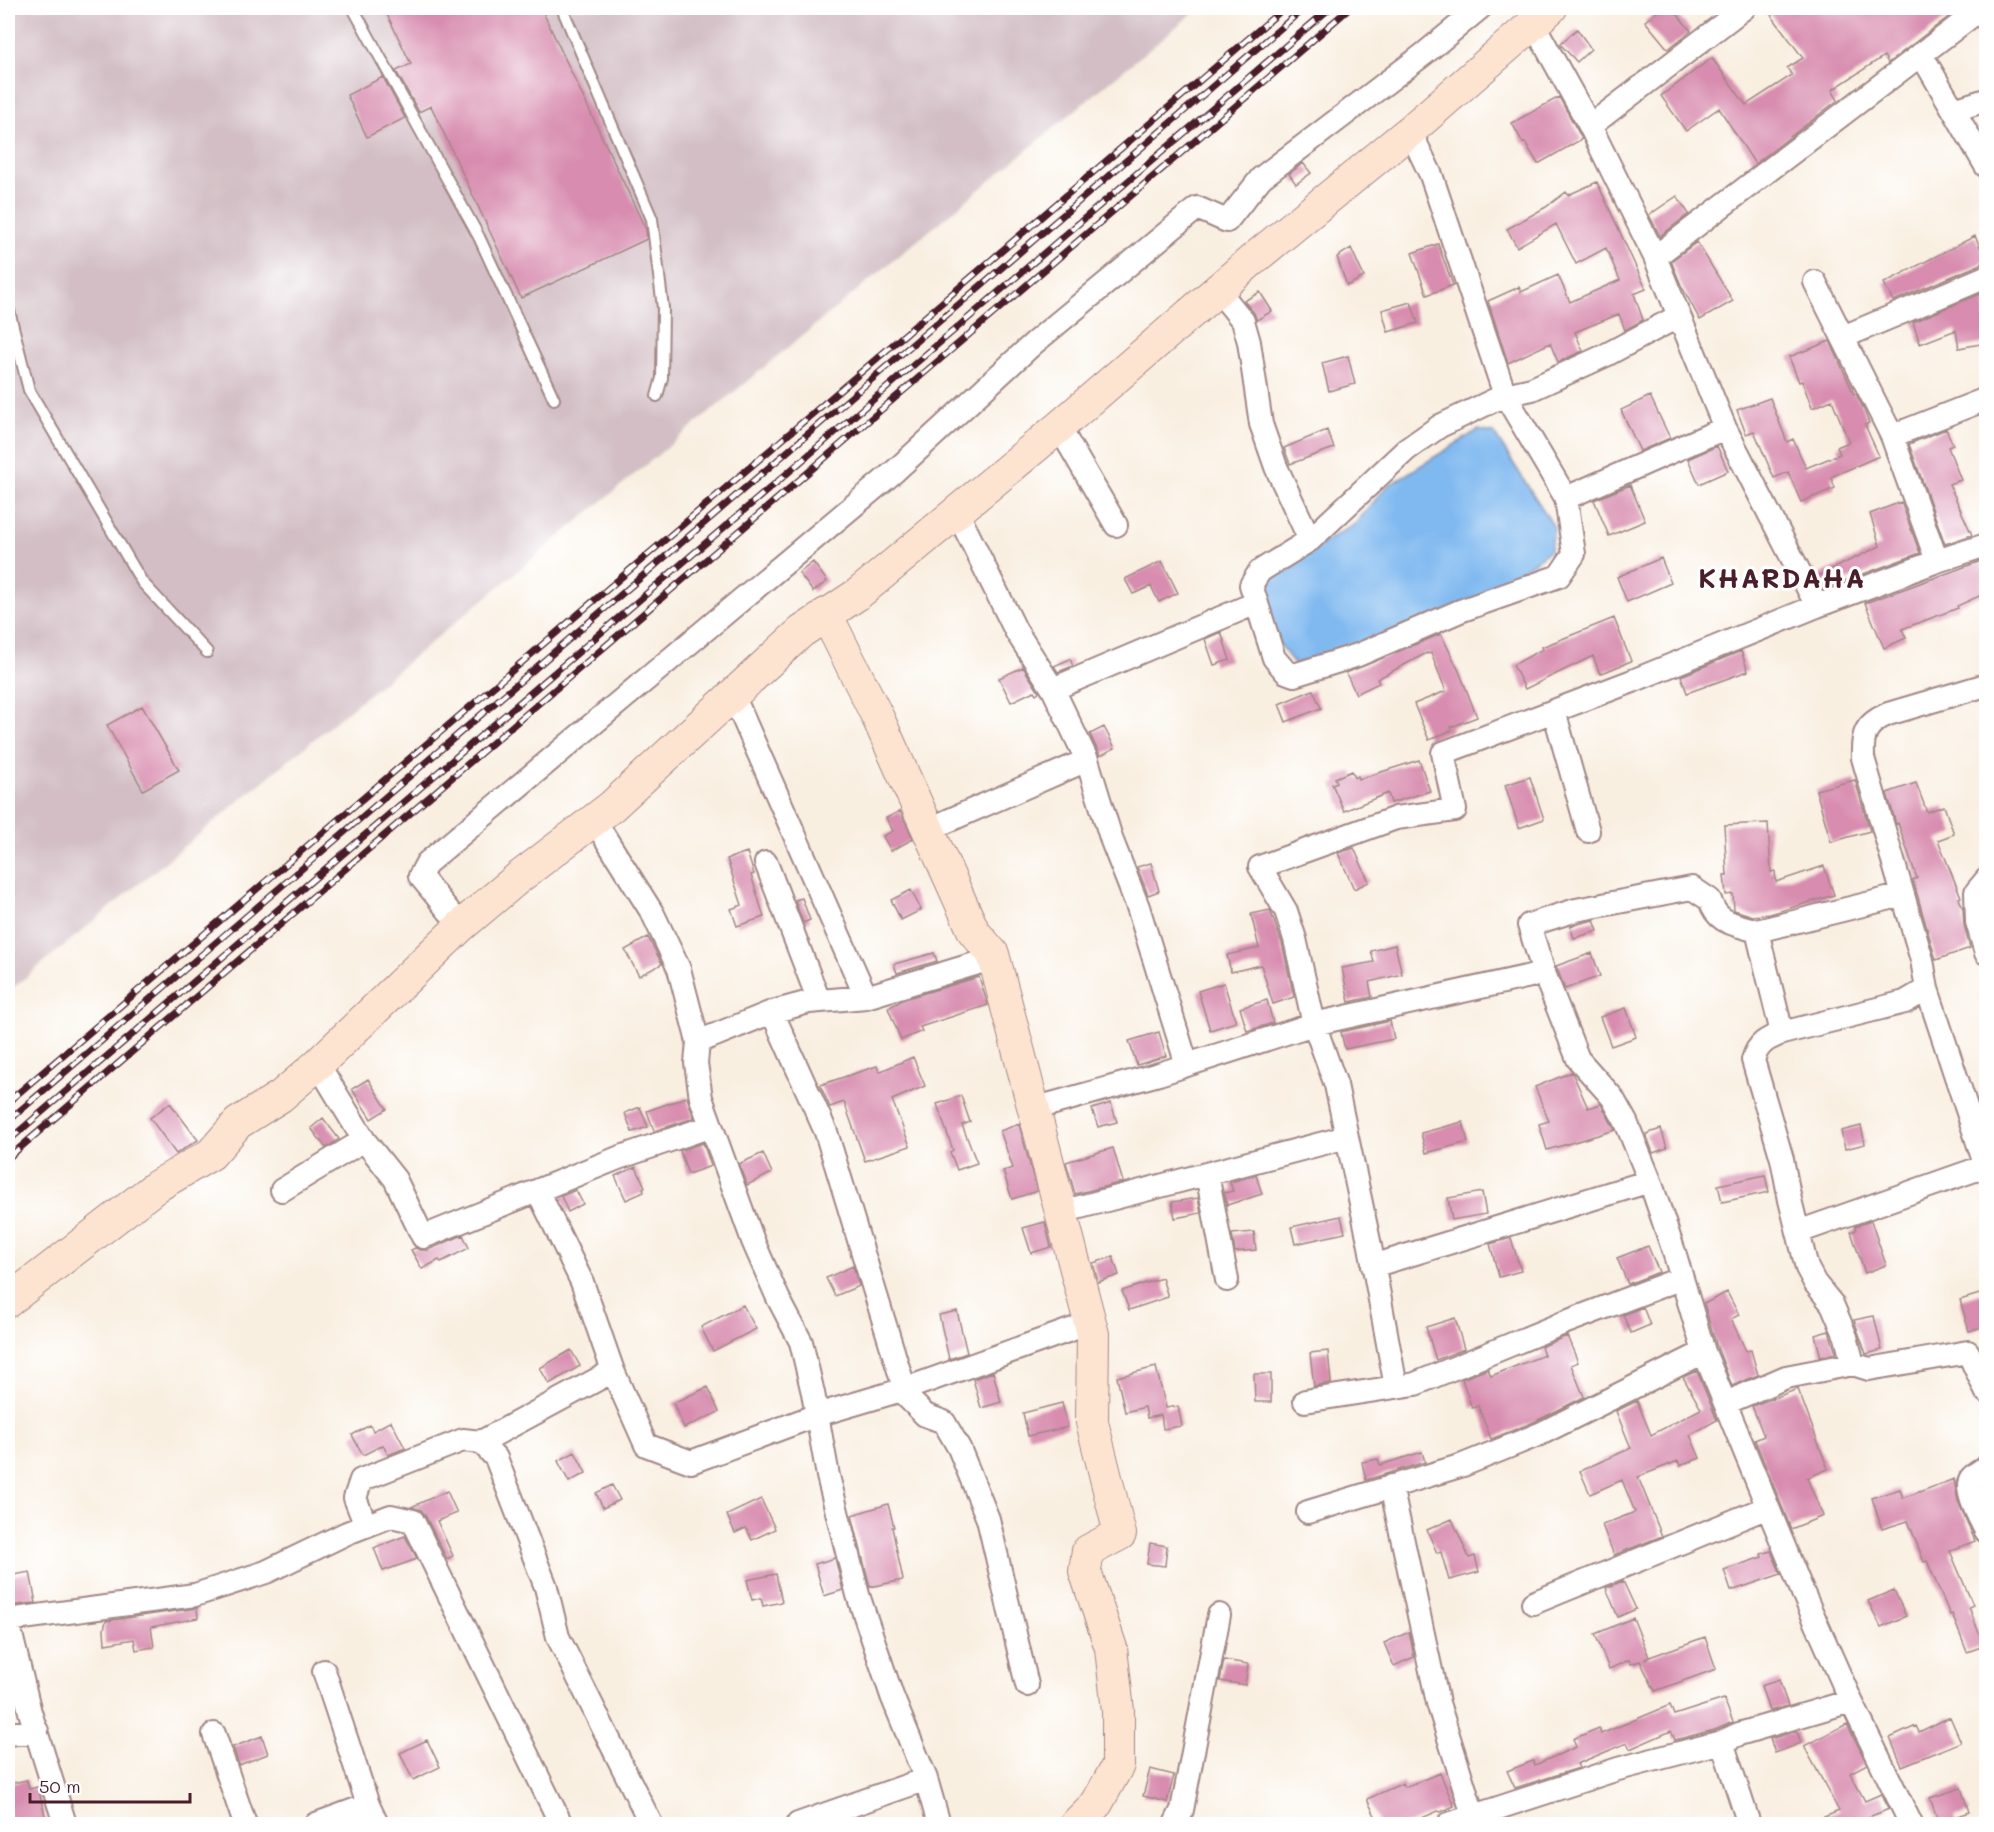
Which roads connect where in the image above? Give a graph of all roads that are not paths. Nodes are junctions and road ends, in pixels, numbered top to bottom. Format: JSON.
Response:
{"nodes":[{"id":1,"x":353,"y":8,"type":"edge"},
{"id":2,"x":562,"y":8,"type":"edge"},
{"id":3,"x":1480,"y":8,"type":"edge"},
{"id":4,"x":1744,"y":8,"type":"edge"},
{"id":5,"x":1982,"y":8,"type":"edge"},
{"id":6,"x":1542,"y":15,"type":"edge"},
{"id":7,"x":1921,"y":54,"type":"junction"},
{"id":8,"x":1986,"y":100,"type":"edge"},
{"id":9,"x":1954,"y":110,"type":"junction"},
{"id":10,"x":1590,"y":126,"type":"junction"},
{"id":11,"x":1410,"y":131,"type":"junction"},
{"id":12,"x":1986,"y":166,"type":"edge"},
{"id":13,"x":1654,"y":257,"type":"junction"},
{"id":14,"x":1986,"y":277,"type":"edge"},
{"id":15,"x":1815,"y":282,"type":"dead end"},
{"id":16,"x":1218,"y":290,"type":"junction"},
{"id":17,"x":8,"y":307,"type":"edge"},
{"id":18,"x":1679,"y":316,"type":"junction"},
{"id":19,"x":1843,"y":337,"type":"junction"},
{"id":20,"x":1505,"y":395,"type":"junction"},
{"id":21,"x":657,"y":396,"type":"dead end"},
{"id":22,"x":554,"y":399,"type":"dead end"},
{"id":23,"x":1986,"y":399,"type":"edge"},
{"id":24,"x":1059,"y":427,"type":"junction"},
{"id":25,"x":1725,"y":428,"type":"junction"},
{"id":26,"x":1892,"y":436,"type":"junction"},
{"id":27,"x":1566,"y":498,"type":"junction"},
{"id":28,"x":957,"y":512,"type":"junction"},
{"id":29,"x":1116,"y":525,"type":"dead end"},
{"id":30,"x":1310,"y":540,"type":"junction"},
{"id":31,"x":1986,"y":545,"type":"edge"},
{"id":32,"x":1937,"y":561,"type":"junction"},
{"id":33,"x":1256,"y":603,"type":"junction"},
{"id":34,"x":1817,"y":606,"type":"junction"},
{"id":35,"x":826,"y":614,"type":"junction"},
{"id":36,"x":207,"y":652,"type":"dead end"},
{"id":37,"x":1986,"y":685,"type":"edge"},
{"id":38,"x":1053,"y":689,"type":"junction"},
{"id":39,"x":733,"y":695,"type":"junction"},
{"id":40,"x":1554,"y":711,"type":"junction"},
{"id":41,"x":1087,"y":760,"type":"junction"},
{"id":42,"x":594,"y":820,"type":"junction"},
{"id":43,"x":927,"y":830,"type":"junction"},
{"id":44,"x":1588,"y":831,"type":"dead end"},
{"id":45,"x":766,"y":863,"type":"dead end"},
{"id":46,"x":1986,"y":880,"type":"edge"},
{"id":47,"x":1903,"y":895,"type":"junction"},
{"id":48,"x":461,"y":926,"type":"junction"},
{"id":49,"x":1757,"y":931,"type":"junction"},
{"id":50,"x":1986,"y":953,"type":"edge"},
{"id":51,"x":993,"y":954,"type":"junction"},
{"id":52,"x":1544,"y":973,"type":"junction"},
{"id":53,"x":1927,"y":988,"type":"junction"},
{"id":54,"x":866,"y":997,"type":"junction"},
{"id":55,"x":819,"y":1001,"type":"junction"},
{"id":56,"x":772,"y":1012,"type":"junction"},
{"id":57,"x":1314,"y":1024,"type":"junction"},
{"id":58,"x":1782,"y":1033,"type":"junction"},
{"id":59,"x":698,"y":1042,"type":"junction"},
{"id":60,"x":318,"y":1064,"type":"junction"},
{"id":61,"x":1187,"y":1065,"type":"junction"},
{"id":62,"x":1033,"y":1109,"type":"junction"},
{"id":63,"x":711,"y":1126,"type":"junction"},
{"id":64,"x":1347,"y":1137,"type":"junction"},
{"id":65,"x":364,"y":1140,"type":"junction"},
{"id":66,"x":1986,"y":1166,"type":"edge"},
{"id":67,"x":1207,"y":1174,"type":"junction"},
{"id":68,"x":1650,"y":1181,"type":"junction"},
{"id":69,"x":282,"y":1190,"type":"dead end"},
{"id":70,"x":538,"y":1191,"type":"junction"},
{"id":71,"x":1061,"y":1212,"type":"junction"},
{"id":72,"x":1798,"y":1232,"type":"junction"},
{"id":73,"x":1373,"y":1266,"type":"junction"},
{"id":74,"x":1682,"y":1278,"type":"junction"},
{"id":75,"x":1227,"y":1280,"type":"dead end"},
{"id":76,"x":8,"y":1301,"type":"edge"},
{"id":77,"x":1090,"y":1323,"type":"junction"},
{"id":78,"x":1977,"y":1350,"type":"edge"},
{"id":79,"x":1704,"y":1352,"type":"junction"},
{"id":80,"x":1853,"y":1364,"type":"junction"},
{"id":81,"x":613,"y":1371,"type":"junction"},
{"id":82,"x":1396,"y":1387,"type":"junction"},
{"id":83,"x":904,"y":1389,"type":"junction"},
{"id":84,"x":1986,"y":1392,"type":"edge"},
{"id":85,"x":1305,"y":1401,"type":"dead end"},
{"id":86,"x":1726,"y":1403,"type":"junction"},
{"id":87,"x":817,"y":1416,"type":"junction"},
{"id":88,"x":481,"y":1442,"type":"junction"},
{"id":89,"x":1986,"y":1467,"type":"edge"},
{"id":90,"x":1391,"y":1486,"type":"junction"},
{"id":91,"x":1768,"y":1507,"type":"junction"},
{"id":92,"x":1308,"y":1512,"type":"dead end"},
{"id":93,"x":366,"y":1526,"type":"junction"},
{"id":94,"x":1986,"y":1531,"type":"edge"},
{"id":95,"x":1533,"y":1603,"type":"dead end"},
{"id":96,"x":1220,"y":1615,"type":"dead end"},
{"id":97,"x":8,"y":1621,"type":"edge"},
{"id":98,"x":324,"y":1671,"type":"dead end"},
{"id":99,"x":1028,"y":1685,"type":"dead end"},
{"id":100,"x":1851,"y":1701,"type":"junction"},
{"id":101,"x":36,"y":1731,"type":"junction"},
{"id":102,"x":8,"y":1734,"type":"edge"},
{"id":103,"x":214,"y":1734,"type":"dead end"},
{"id":104,"x":1722,"y":1742,"type":"junction"},
{"id":105,"x":926,"y":1779,"type":"junction"},
{"id":106,"x":372,"y":1815,"type":"edge"},
{"id":107,"x":1473,"y":1815,"type":"junction"},
{"id":108,"x":65,"y":1824,"type":"edge"},
{"id":109,"x":245,"y":1824,"type":"edge"},
{"id":110,"x":316,"y":1824,"type":"edge"},
{"id":111,"x":561,"y":1824,"type":"edge"},
{"id":112,"x":651,"y":1824,"type":"edge"},
{"id":113,"x":798,"y":1824,"type":"edge"},
{"id":114,"x":939,"y":1824,"type":"edge"},
{"id":115,"x":1076,"y":1824,"type":"edge"},
{"id":116,"x":1175,"y":1824,"type":"edge"},
{"id":117,"x":1449,"y":1824,"type":"edge"},
{"id":118,"x":1749,"y":1824,"type":"edge"},
{"id":119,"x":1911,"y":1824,"type":"edge"}],
"edges":[{"from":1,"to":22,"type":"lane"},
{"from":2,"to":21,"type":"lane"},
{"from":3,"to":48,"type":"street"},
{"from":4,"to":10,"type":"street"},
{"from":5,"to":7,"type":"street"},
{"from":6,"to":10,"type":"street"},
{"from":6,"to":11,"type":"street"},
{"from":7,"to":9,"type":"street"},
{"from":7,"to":13,"type":"street"},
{"from":8,"to":9,"type":"street"},
{"from":9,"to":12,"type":"street"},
{"from":10,"to":13,"type":"street"},
{"from":11,"to":16,"type":"street"},
{"from":11,"to":20,"type":"street"},
{"from":13,"to":18,"type":"street"},
{"from":14,"to":19,"type":"street"},
{"from":15,"to":19,"type":"street"},
{"from":16,"to":24,"type":"street"},
{"from":16,"to":30,"type":"street"},
{"from":17,"to":36,"type":"lane"},
{"from":18,"to":20,"type":"street"},
{"from":18,"to":25,"type":"street"},
{"from":19,"to":26,"type":"street"},
{"from":20,"to":27,"type":"street"},
{"from":20,"to":30,"type":"street"},
{"from":23,"to":26,"type":"street"},
{"from":24,"to":28,"type":"street"},
{"from":24,"to":29,"type":"street"},
{"from":25,"to":27,"type":"street"},
{"from":25,"to":34,"type":"street"},
{"from":26,"to":32,"type":"street"},
{"from":27,"to":33,"type":"street"},
{"from":28,"to":35,"type":"street"},
{"from":28,"to":38,"type":"street"},
{"from":30,"to":33,"type":"street"},
{"from":31,"to":32,"type":"street"},
{"from":32,"to":34,"type":"street"},
{"from":33,"to":38,"type":"street"},
{"from":34,"to":40,"type":"street"},
{"from":35,"to":39,"type":"street"},
{"from":35,"to":43,"type":"street"},
{"from":37,"to":47,"type":"street"},
{"from":38,"to":41,"type":"street"},
{"from":39,"to":42,"type":"street"},
{"from":39,"to":54,"type":"street"},
{"from":40,"to":44,"type":"street"},
{"from":40,"to":57,"type":"street"},
{"from":41,"to":43,"type":"street"},
{"from":41,"to":61,"type":"street"},
{"from":42,"to":48,"type":"street"},
{"from":42,"to":59,"type":"street"},
{"from":43,"to":51,"type":"street"},
{"from":45,"to":55,"type":"street"},
{"from":46,"to":50,"type":"street"},
{"from":47,"to":49,"type":"street"},
{"from":47,"to":53,"type":"street"},
{"from":48,"to":60,"type":"street"},
{"from":49,"to":52,"type":"street"},
{"from":49,"to":58,"type":"street"},
{"from":51,"to":54,"type":"street"},
{"from":51,"to":62,"type":"street"},
{"from":52,"to":57,"type":"street"},
{"from":52,"to":68,"type":"street"},
{"from":53,"to":58,"type":"street"},
{"from":53,"to":66,"type":"street"},
{"from":54,"to":55,"type":"street"},
{"from":55,"to":56,"type":"street"},
{"from":56,"to":59,"type":"street"},
{"from":56,"to":83,"type":"street"},
{"from":57,"to":61,"type":"street"},
{"from":57,"to":64,"type":"street"},
{"from":58,"to":72,"type":"street"},
{"from":59,"to":63,"type":"street"},
{"from":60,"to":65,"type":"street"},
{"from":60,"to":76,"type":"street"},
{"from":61,"to":62,"type":"street"},
{"from":62,"to":71,"type":"street"},
{"from":63,"to":70,"type":"street"},
{"from":63,"to":87,"type":"street"},
{"from":64,"to":67,"type":"street"},
{"from":64,"to":73,"type":"street"},
{"from":65,"to":69,"type":"street"},
{"from":65,"to":70,"type":"street"},
{"from":66,"to":72,"type":"street"},
{"from":67,"to":71,"type":"street"},
{"from":67,"to":75,"type":"street"},
{"from":68,"to":73,"type":"street"},
{"from":68,"to":74,"type":"street"},
{"from":70,"to":81,"type":"street"},
{"from":71,"to":77,"type":"street"},
{"from":72,"to":80,"type":"street"},
{"from":73,"to":82,"type":"street"},
{"from":74,"to":79,"type":"street"},
{"from":74,"to":82,"type":"street"},
{"from":77,"to":83,"type":"street"},
{"from":77,"to":115,"type":"street"},
{"from":78,"to":80,"type":"street"},
{"from":78,"to":84,"type":"street"},
{"from":79,"to":86,"type":"street"},
{"from":79,"to":90,"type":"street"},
{"from":80,"to":86,"type":"street"},
{"from":81,"to":87,"type":"street"},
{"from":81,"to":88,"type":"street"},
{"from":82,"to":85,"type":"street"},
{"from":83,"to":87,"type":"street"},
{"from":83,"to":99,"type":"street"},
{"from":86,"to":91,"type":"street"},
{"from":87,"to":105,"type":"street"},
{"from":88,"to":93,"type":"street"},
{"from":88,"to":112,"type":"street"},
{"from":89,"to":94,"type":"street"},
{"from":90,"to":92,"type":"street"},
{"from":90,"to":107,"type":"street"},
{"from":91,"to":95,"type":"street"},
{"from":91,"to":100,"type":"street"},
{"from":93,"to":97,"type":"street"},
{"from":93,"to":111,"type":"street"},
{"from":96,"to":116,"type":"street"},
{"from":97,"to":101,"type":"street"},
{"from":98,"to":106,"type":"street"},
{"from":100,"to":104,"type":"street"},
{"from":100,"to":119,"type":"street"},
{"from":101,"to":102,"type":"street"},
{"from":101,"to":108,"type":"street"},
{"from":103,"to":109,"type":"street"},
{"from":104,"to":107,"type":"street"},
{"from":104,"to":118,"type":"street"},
{"from":105,"to":113,"type":"street"},
{"from":105,"to":114,"type":"street"},
{"from":106,"to":110,"type":"street"},
{"from":107,"to":117,"type":"street"}]}
